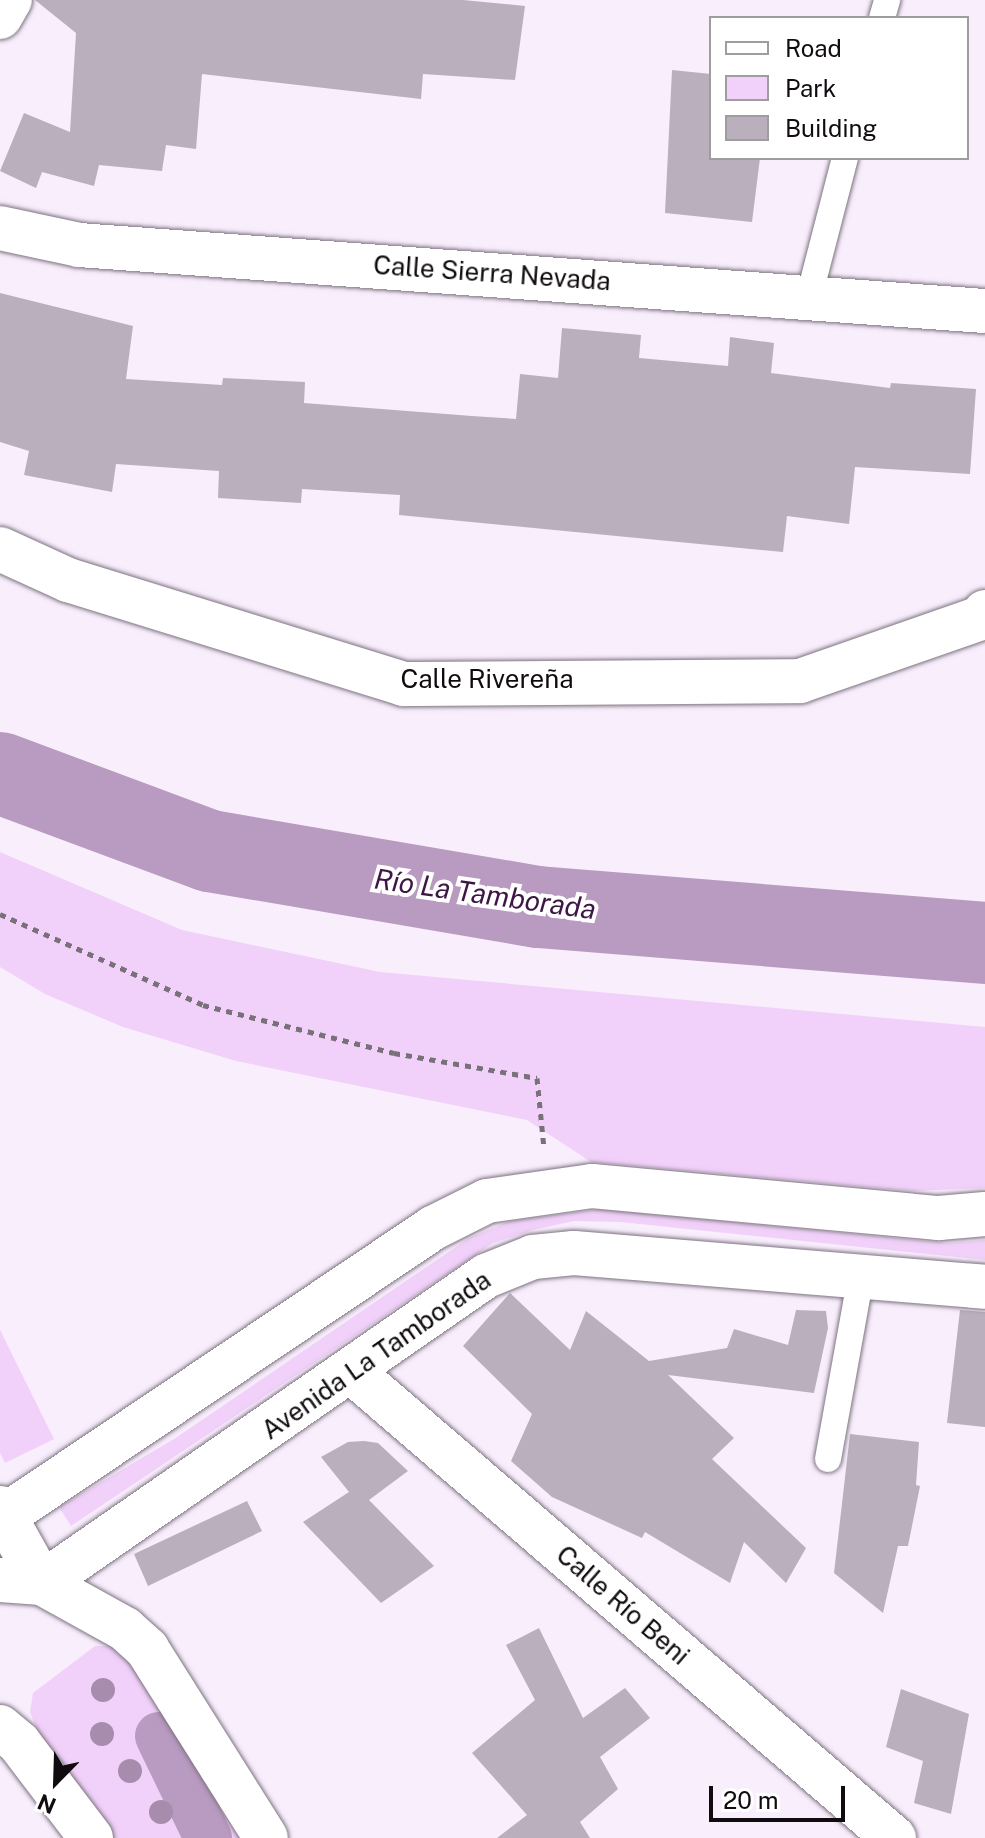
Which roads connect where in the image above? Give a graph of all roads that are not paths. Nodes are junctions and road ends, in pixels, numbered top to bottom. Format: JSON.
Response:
{"nodes":[{"id":1,"x":10,"y":0,"type":"edge"},
{"id":2,"x":0,"y":17,"type":"edge"},
{"id":3,"x":844,"y":160,"type":"edge"},
{"id":4,"x":0,"y":228,"type":"edge"},
{"id":5,"x":809,"y":297,"type":"junction"},
{"id":6,"x":985,"y":311,"type":"edge"},
{"id":7,"x":0,"y":549,"type":"edge"},
{"id":8,"x":985,"y":615,"type":"edge"},
{"id":9,"x":985,"y":1214,"type":"edge"},
{"id":10,"x":861,"y":1276,"type":"junction"},
{"id":11,"x":985,"y":1287,"type":"edge"},
{"id":12,"x":352,"y":1372,"type":"junction"},
{"id":13,"x":828,"y":1459,"type":"dead end"},
{"id":14,"x":1,"y":1514,"type":"edge"},
{"id":15,"x":21,"y":1581,"type":"edge"},
{"id":16,"x":0,"y":1727,"type":"edge"},
{"id":17,"x":91,"y":1838,"type":"edge"},
{"id":18,"x":266,"y":1838,"type":"edge"},
{"id":19,"x":894,"y":1838,"type":"edge"}],
"edges":[{"from":1,"to":2,"type":"street"},
{"from":3,"to":5,"type":"lane"},
{"from":4,"to":5,"type":"street","name":"Calle Sierra Nevada"},
{"from":5,"to":6,"type":"street","name":"Calle Sierra Nevada"},
{"from":7,"to":8,"type":"street","name":"Calle Rivereña"},
{"from":9,"to":14,"type":"street"},
{"from":10,"to":11,"type":"street","name":"Avenida La Tamborada"},
{"from":10,"to":12,"type":"street","name":"Avenida La Tamborada"},
{"from":10,"to":13,"type":"lane"},
{"from":12,"to":15,"type":"street","name":"Avenida La Tamborada"},
{"from":12,"to":19,"type":"street","name":"Calle Río Beni"},
{"from":14,"to":15,"type":"street"},
{"from":15,"to":18,"type":"street"},
{"from":16,"to":17,"type":"street"}]}
